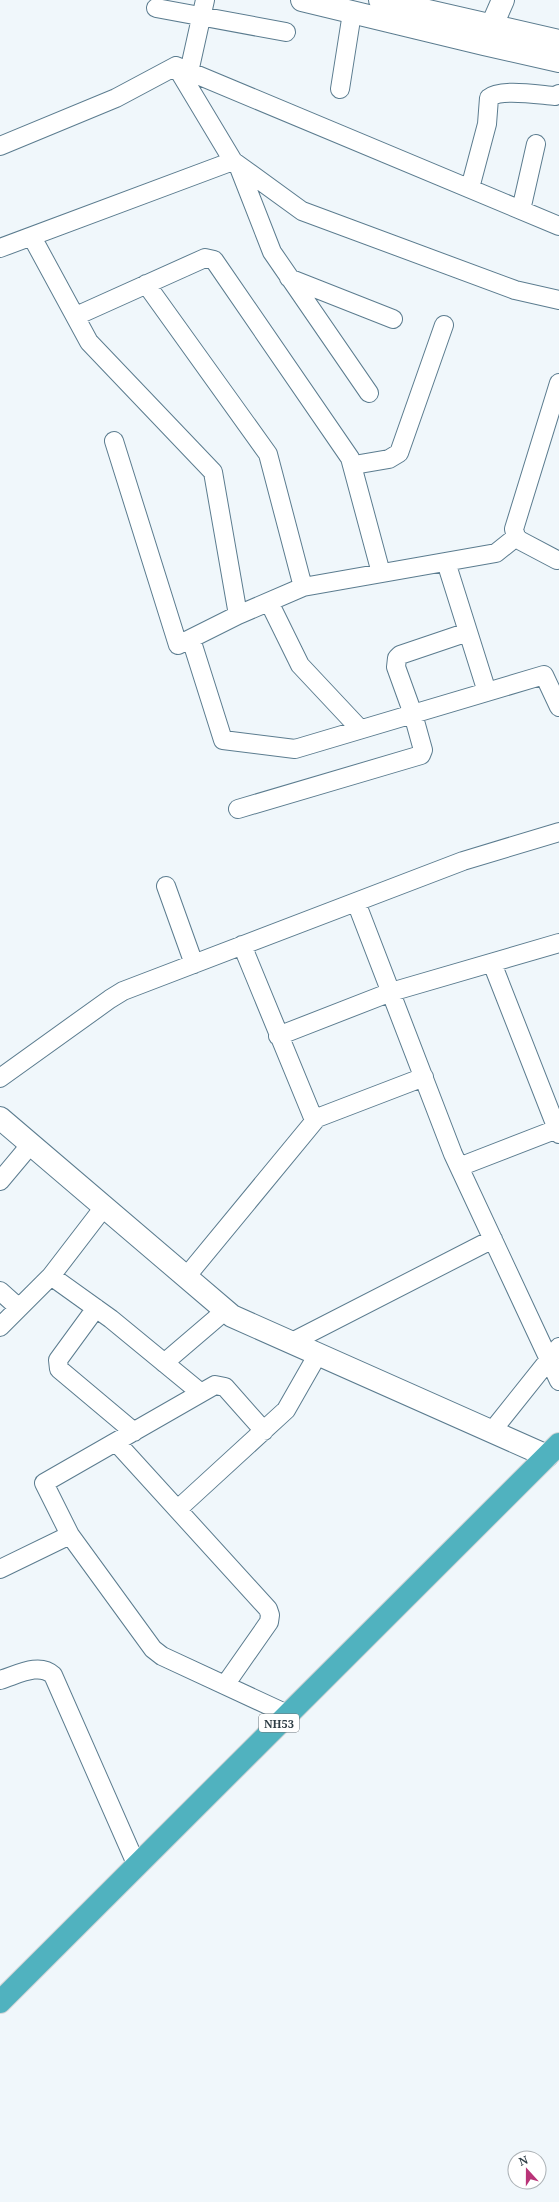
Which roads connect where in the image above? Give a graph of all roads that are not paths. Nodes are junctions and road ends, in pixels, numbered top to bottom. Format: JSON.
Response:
{"nodes":[{"id":1,"x":302,"y":0,"type":"edge"},
{"id":2,"x":503,"y":0,"type":"edge"},
{"id":3,"x":367,"y":7,"type":"edge"},
{"id":4,"x":156,"y":8,"type":"dead end"},
{"id":5,"x":203,"y":8,"type":"edge"},
{"id":6,"x":286,"y":32,"type":"dead end"},
{"id":7,"x":488,"y":35,"type":"junction"},
{"id":8,"x":559,"y":41,"type":"edge"},
{"id":9,"x":559,"y":60,"type":"edge"},
{"id":10,"x":182,"y":69,"type":"junction"},
{"id":11,"x":340,"y":89,"type":"dead end"},
{"id":12,"x":559,"y":94,"type":"edge"},
{"id":13,"x":536,"y":144,"type":"dead end"},
{"id":14,"x":0,"y":146,"type":"edge"},
{"id":15,"x":236,"y":163,"type":"junction"},
{"id":16,"x":470,"y":188,"type":"junction"},
{"id":17,"x":521,"y":210,"type":"junction"},
{"id":18,"x":559,"y":226,"type":"edge"},
{"id":19,"x":32,"y":237,"type":"junction"},
{"id":20,"x":0,"y":248,"type":"edge"},
{"id":21,"x":289,"y":278,"type":"junction"},
{"id":22,"x":146,"y":284,"type":"junction"},
{"id":23,"x":559,"y":300,"type":"edge"},
{"id":24,"x":76,"y":316,"type":"junction"},
{"id":25,"x":393,"y":319,"type":"dead end"},
{"id":26,"x":444,"y":325,"type":"dead end"},
{"id":27,"x":559,"y":384,"type":"edge"},
{"id":28,"x":369,"y":393,"type":"dead end"},
{"id":29,"x":114,"y":441,"type":"dead end"},
{"id":30,"x":354,"y":465,"type":"junction"},
{"id":31,"x":516,"y":537,"type":"junction"},
{"id":32,"x":557,"y":560,"type":"dead end"},
{"id":33,"x":446,"y":562,"type":"junction"},
{"id":34,"x":381,"y":573,"type":"junction"},
{"id":35,"x":303,"y":587,"type":"junction"},
{"id":36,"x":269,"y":602,"type":"junction"},
{"id":37,"x":238,"y":615,"type":"junction"},
{"id":38,"x":468,"y":632,"type":"junction"},
{"id":39,"x":192,"y":639,"type":"junction"},
{"id":40,"x":487,"y":692,"type":"junction"},
{"id":41,"x":559,"y":707,"type":"edge"},
{"id":42,"x":413,"y":714,"type":"junction"},
{"id":43,"x":360,"y":729,"type":"junction"},
{"id":44,"x":238,"y":809,"type":"dead end"},
{"id":45,"x":559,"y":832,"type":"edge"},
{"id":46,"x":166,"y":886,"type":"dead end"},
{"id":47,"x":356,"y":902,"type":"junction"},
{"id":48,"x":559,"y":943,"type":"edge"},
{"id":49,"x":242,"y":945,"type":"junction"},
{"id":50,"x":492,"y":963,"type":"junction"},
{"id":51,"x":194,"y":964,"type":"junction"},
{"id":52,"x":391,"y":992,"type":"junction"},
{"id":53,"x":278,"y":1036,"type":"junction"},
{"id":54,"x":424,"y":1077,"type":"junction"},
{"id":55,"x":0,"y":1078,"type":"edge"},
{"id":56,"x":0,"y":1118,"type":"edge"},
{"id":57,"x":314,"y":1120,"type":"junction"},
{"id":58,"x":558,"y":1132,"type":"edge"},
{"id":59,"x":31,"y":1144,"type":"junction"},
{"id":60,"x":459,"y":1167,"type":"junction"},
{"id":61,"x":0,"y":1181,"type":"edge"},
{"id":62,"x":104,"y":1207,"type":"junction"},
{"id":63,"x":493,"y":1239,"type":"junction"},
{"id":64,"x":51,"y":1276,"type":"junction"},
{"id":65,"x":186,"y":1276,"type":"junction"},
{"id":66,"x":0,"y":1291,"type":"edge"},
{"id":67,"x":19,"y":1308,"type":"junction"},
{"id":68,"x":96,"y":1308,"type":"junction"},
{"id":69,"x":226,"y":1310,"type":"junction"},
{"id":70,"x":0,"y":1327,"type":"edge"},
{"id":71,"x":292,"y":1342,"type":"junction"},
{"id":72,"x":318,"y":1354,"type":"junction"},
{"id":73,"x":554,"y":1354,"type":"edge"},
{"id":74,"x":164,"y":1363,"type":"junction"},
{"id":75,"x":559,"y":1381,"type":"edge"},
{"id":76,"x":201,"y":1394,"type":"junction"},
{"id":77,"x":264,"y":1431,"type":"junction"},
{"id":78,"x":492,"y":1431,"type":"junction"},
{"id":79,"x":134,"y":1432,"type":"junction"},
{"id":80,"x":116,"y":1442,"type":"junction"},
{"id":81,"x":553,"y":1450,"type":"edge"},
{"id":82,"x":178,"y":1509,"type":"junction"},
{"id":83,"x":62,"y":1539,"type":"junction"},
{"id":84,"x":0,"y":1569,"type":"edge"},
{"id":85,"x":0,"y":1680,"type":"edge"},
{"id":86,"x":225,"y":1685,"type":"junction"},
{"id":87,"x":287,"y":1714,"type":"junction"},
{"id":88,"x":137,"y":1866,"type":"junction"},
{"id":89,"x":0,"y":2002,"type":"edge"}],
"edges":[{"from":1,"to":3,"type":"street"},
{"from":2,"to":7,"type":"street"},
{"from":3,"to":7,"type":"street"},
{"from":3,"to":11,"type":"street"},
{"from":4,"to":5,"type":"street"},
{"from":5,"to":6,"type":"street"},
{"from":5,"to":10,"type":"street"},
{"from":7,"to":8,"type":"street"},
{"from":7,"to":9,"type":"street"},
{"from":10,"to":14,"type":"street"},
{"from":10,"to":15,"type":"street"},
{"from":10,"to":16,"type":"street"},
{"from":12,"to":16,"type":"street"},
{"from":13,"to":17,"type":"street"},
{"from":15,"to":19,"type":"street"},
{"from":15,"to":21,"type":"street"},
{"from":15,"to":23,"type":"street"},
{"from":16,"to":17,"type":"street"},
{"from":17,"to":18,"type":"street"},
{"from":19,"to":20,"type":"street"},
{"from":19,"to":24,"type":"street"},
{"from":21,"to":25,"type":"street"},
{"from":21,"to":28,"type":"street"},
{"from":22,"to":24,"type":"street"},
{"from":22,"to":30,"type":"street"},
{"from":22,"to":35,"type":"street"},
{"from":24,"to":37,"type":"street"},
{"from":26,"to":30,"type":"street"},
{"from":27,"to":31,"type":"street"},
{"from":29,"to":39,"type":"street"},
{"from":30,"to":34,"type":"street"},
{"from":31,"to":32,"type":"street"},
{"from":31,"to":33,"type":"street"},
{"from":33,"to":34,"type":"street"},
{"from":33,"to":38,"type":"street"},
{"from":34,"to":35,"type":"street"},
{"from":35,"to":36,"type":"street"},
{"from":36,"to":37,"type":"street"},
{"from":36,"to":43,"type":"street"},
{"from":37,"to":39,"type":"street"},
{"from":38,"to":40,"type":"street"},
{"from":38,"to":42,"type":"street"},
{"from":39,"to":43,"type":"street"},
{"from":40,"to":41,"type":"street"},
{"from":40,"to":42,"type":"street"},
{"from":42,"to":43,"type":"street"},
{"from":42,"to":44,"type":"street"},
{"from":45,"to":47,"type":"street"},
{"from":46,"to":51,"type":"street"},
{"from":47,"to":49,"type":"street"},
{"from":47,"to":52,"type":"street"},
{"from":48,"to":50,"type":"street"},
{"from":49,"to":51,"type":"street"},
{"from":49,"to":53,"type":"street"},
{"from":50,"to":52,"type":"street"},
{"from":50,"to":58,"type":"street"},
{"from":51,"to":55,"type":"street"},
{"from":52,"to":53,"type":"street"},
{"from":52,"to":54,"type":"street"},
{"from":53,"to":57,"type":"street"},
{"from":54,"to":57,"type":"street"},
{"from":54,"to":60,"type":"street"},
{"from":56,"to":59,"type":"street"},
{"from":57,"to":65,"type":"street"},
{"from":58,"to":60,"type":"street"},
{"from":59,"to":61,"type":"street"},
{"from":59,"to":62,"type":"street"},
{"from":60,"to":63,"type":"street"},
{"from":62,"to":64,"type":"street"},
{"from":62,"to":65,"type":"street"},
{"from":63,"to":71,"type":"street"},
{"from":63,"to":73,"type":"street"},
{"from":64,"to":67,"type":"street"},
{"from":64,"to":68,"type":"street"},
{"from":65,"to":69,"type":"street"},
{"from":66,"to":67,"type":"street"},
{"from":67,"to":70,"type":"street"},
{"from":68,"to":74,"type":"street"},
{"from":68,"to":79,"type":"street"},
{"from":69,"to":71,"type":"street"},
{"from":69,"to":74,"type":"street"},
{"from":71,"to":72,"type":"street"},
{"from":72,"to":77,"type":"street"},
{"from":72,"to":78,"type":"street"},
{"from":73,"to":75,"type":"street"},
{"from":73,"to":78,"type":"street"},
{"from":74,"to":76,"type":"street"},
{"from":76,"to":77,"type":"street"},
{"from":76,"to":79,"type":"street"},
{"from":77,"to":82,"type":"street"},
{"from":78,"to":81,"type":"street"},
{"from":79,"to":80,"type":"street"},
{"from":80,"to":82,"type":"street"},
{"from":80,"to":83,"type":"street"},
{"from":81,"to":87,"type":"highway","number":"NH53"},
{"from":82,"to":86,"type":"street"},
{"from":83,"to":84,"type":"street"},
{"from":83,"to":86,"type":"street"},
{"from":85,"to":88,"type":"street"},
{"from":86,"to":87,"type":"street"},
{"from":87,"to":88,"type":"highway","number":"NH53"},
{"from":88,"to":89,"type":"highway","number":"NH53"}]}
